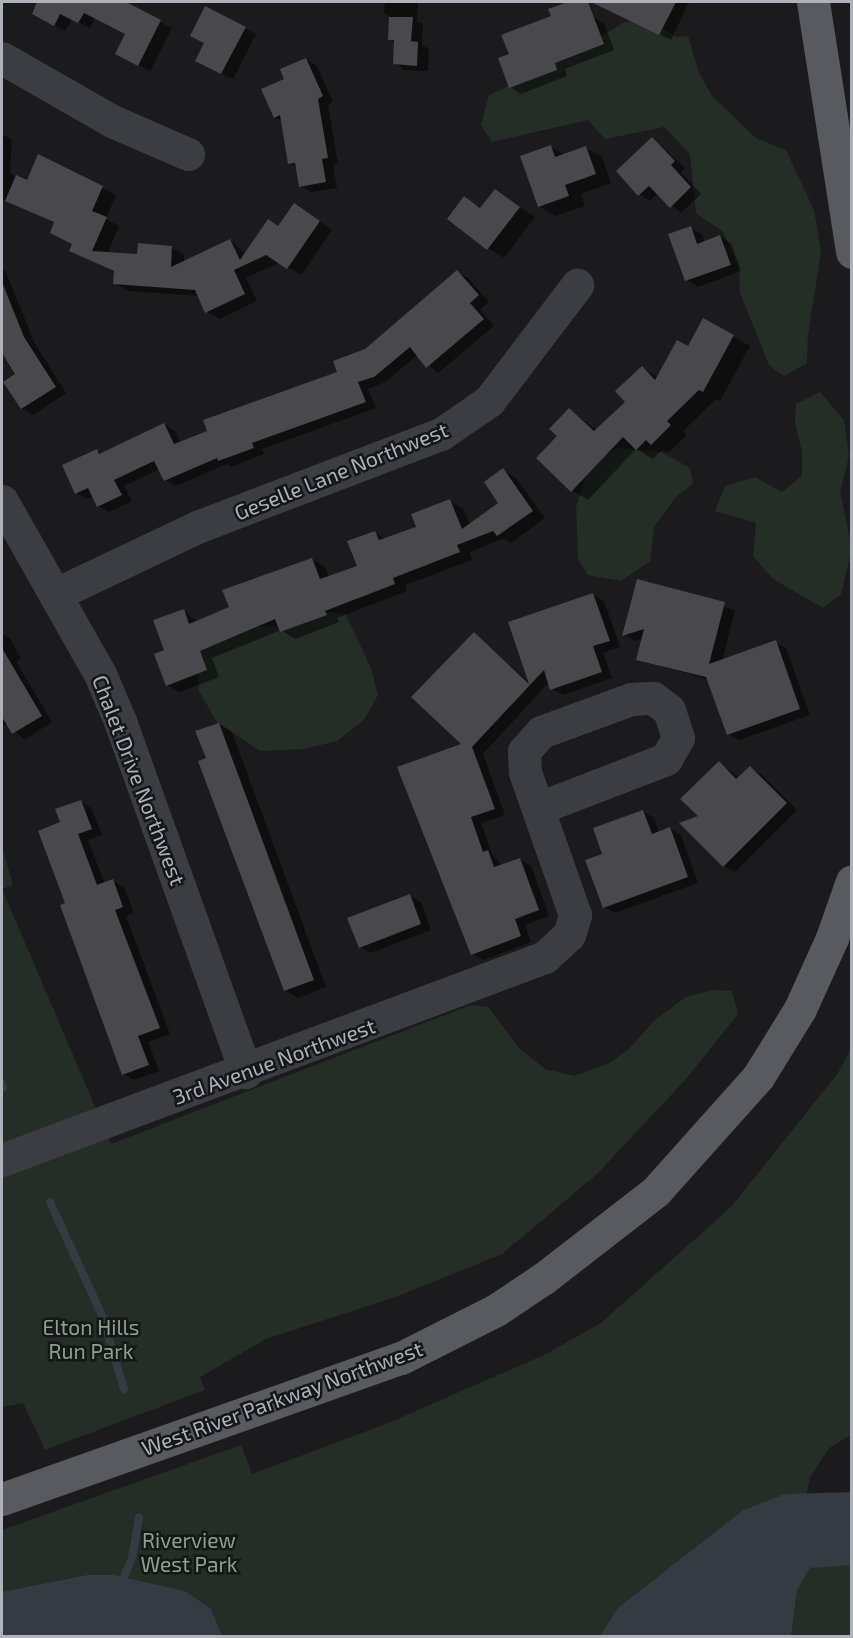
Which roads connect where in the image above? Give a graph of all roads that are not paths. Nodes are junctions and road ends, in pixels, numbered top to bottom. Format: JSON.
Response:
{"nodes":[{"id":1,"x":813,"y":2,"type":"edge"},
{"id":2,"x":2,"y":58,"type":"edge"},
{"id":3,"x":188,"y":154,"type":"dead end"},
{"id":4,"x":852,"y":252,"type":"edge"},
{"id":5,"x":577,"y":285,"type":"dead end"},
{"id":6,"x":2,"y":501,"type":"edge"},
{"id":7,"x":56,"y":594,"type":"junction"},
{"id":8,"x":539,"y":808,"type":"junction"},
{"id":9,"x":852,"y":882,"type":"edge"},
{"id":10,"x":246,"y":1072,"type":"junction"},
{"id":11,"x":2,"y":1160,"type":"edge"},
{"id":12,"x":2,"y":1499,"type":"edge"}],
"edges":[{"from":1,"to":4,"type":"main road"},
{"from":2,"to":3,"type":"street"},
{"from":5,"to":7,"type":"street","name":"Geselle Lane Northwest"},
{"from":6,"to":7,"type":"street","name":"Chalet Drive Northwest"},
{"from":7,"to":10,"type":"street","name":"Chalet Drive Northwest"},
{"from":8,"to":8,"type":"street"},
{"from":8,"to":10,"type":"street","name":"3rd Avenue Northwest"},
{"from":9,"to":12,"type":"main road","name":"West River Parkway Northwest"},
{"from":10,"to":11,"type":"street","name":"3rd Avenue Northwest"}]}
